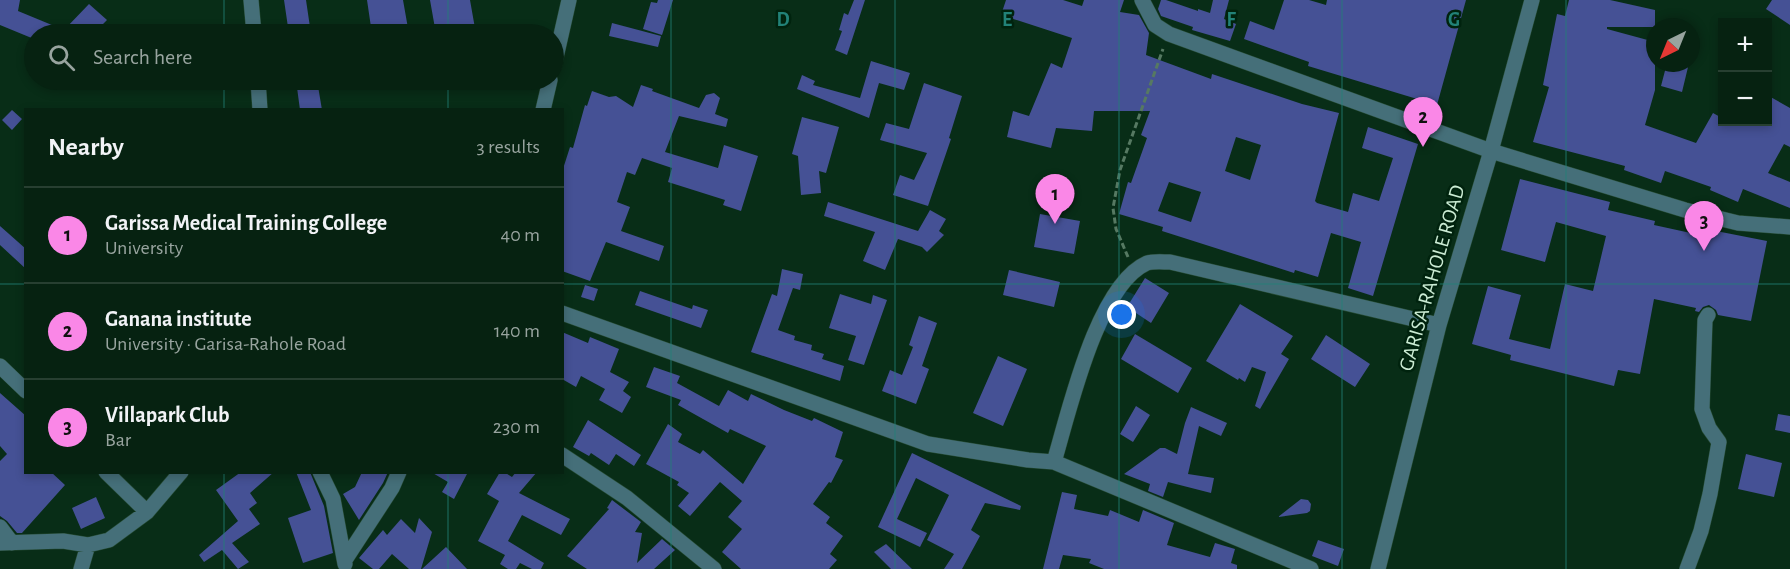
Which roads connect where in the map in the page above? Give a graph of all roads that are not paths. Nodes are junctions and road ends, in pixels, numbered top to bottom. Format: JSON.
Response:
{"nodes":[{"id":1,"x":251,"y":0,"type":"edge"},
{"id":2,"x":569,"y":0,"type":"edge"},
{"id":3,"x":1142,"y":0,"type":"edge"},
{"id":4,"x":1532,"y":0,"type":"edge"},
{"id":5,"x":253,"y":24,"type":"edge"},
{"id":6,"x":564,"y":24,"type":"edge"},
{"id":7,"x":259,"y":90,"type":"edge"},
{"id":8,"x":548,"y":90,"type":"edge"},
{"id":9,"x":260,"y":108,"type":"edge"},
{"id":10,"x":543,"y":108,"type":"edge"},
{"id":11,"x":1491,"y":151,"type":"junction"},
{"id":12,"x":1790,"y":227,"type":"edge"},
{"id":13,"x":564,"y":314,"type":"edge"},
{"id":14,"x":1708,"y":315,"type":"dead end"},
{"id":15,"x":1439,"y":325,"type":"junction"},
{"id":16,"x":0,"y":366,"type":"edge"},
{"id":17,"x":24,"y":389,"type":"edge"},
{"id":18,"x":564,"y":456,"type":"edge"},
{"id":19,"x":1054,"y":462,"type":"junction"},
{"id":20,"x":108,"y":474,"type":"edge"},
{"id":21,"x":180,"y":474,"type":"edge"},
{"id":22,"x":321,"y":474,"type":"edge"},
{"id":23,"x":398,"y":474,"type":"edge"},
{"id":24,"x":147,"y":513,"type":"junction"},
{"id":25,"x":0,"y":527,"type":"edge"},
{"id":26,"x":6,"y":543,"type":"edge"},
{"id":27,"x":88,"y":545,"type":"junction"},
{"id":28,"x":345,"y":565,"type":"edge"},
{"id":29,"x":81,"y":569,"type":"edge"},
{"id":30,"x":714,"y":569,"type":"edge"},
{"id":31,"x":1311,"y":569,"type":"edge"},
{"id":32,"x":1378,"y":569,"type":"edge"},
{"id":33,"x":1687,"y":569,"type":"edge"}],
"edges":[{"from":1,"to":5,"type":"street"},
{"from":2,"to":6,"type":"street"},
{"from":3,"to":11,"type":"street"},
{"from":4,"to":11,"type":"street","name":"GARISA-RAHOLE ROAD"},
{"from":7,"to":9,"type":"street"},
{"from":8,"to":10,"type":"street"},
{"from":11,"to":12,"type":"street"},
{"from":11,"to":15,"type":"street","name":"GARISA-RAHOLE ROAD"},
{"from":13,"to":19,"type":"street"},
{"from":14,"to":33,"type":"street"},
{"from":15,"to":19,"type":"street"},
{"from":15,"to":32,"type":"street","name":"GARISA-RAHOLE ROAD"},
{"from":16,"to":17,"type":"street"},
{"from":18,"to":30,"type":"street"},
{"from":19,"to":31,"type":"street"},
{"from":20,"to":24,"type":"street"},
{"from":21,"to":24,"type":"street"},
{"from":22,"to":28,"type":"street"},
{"from":23,"to":28,"type":"street"},
{"from":24,"to":27,"type":"street"},
{"from":25,"to":26,"type":"street"},
{"from":26,"to":27,"type":"street"},
{"from":27,"to":29,"type":"street"}]}
